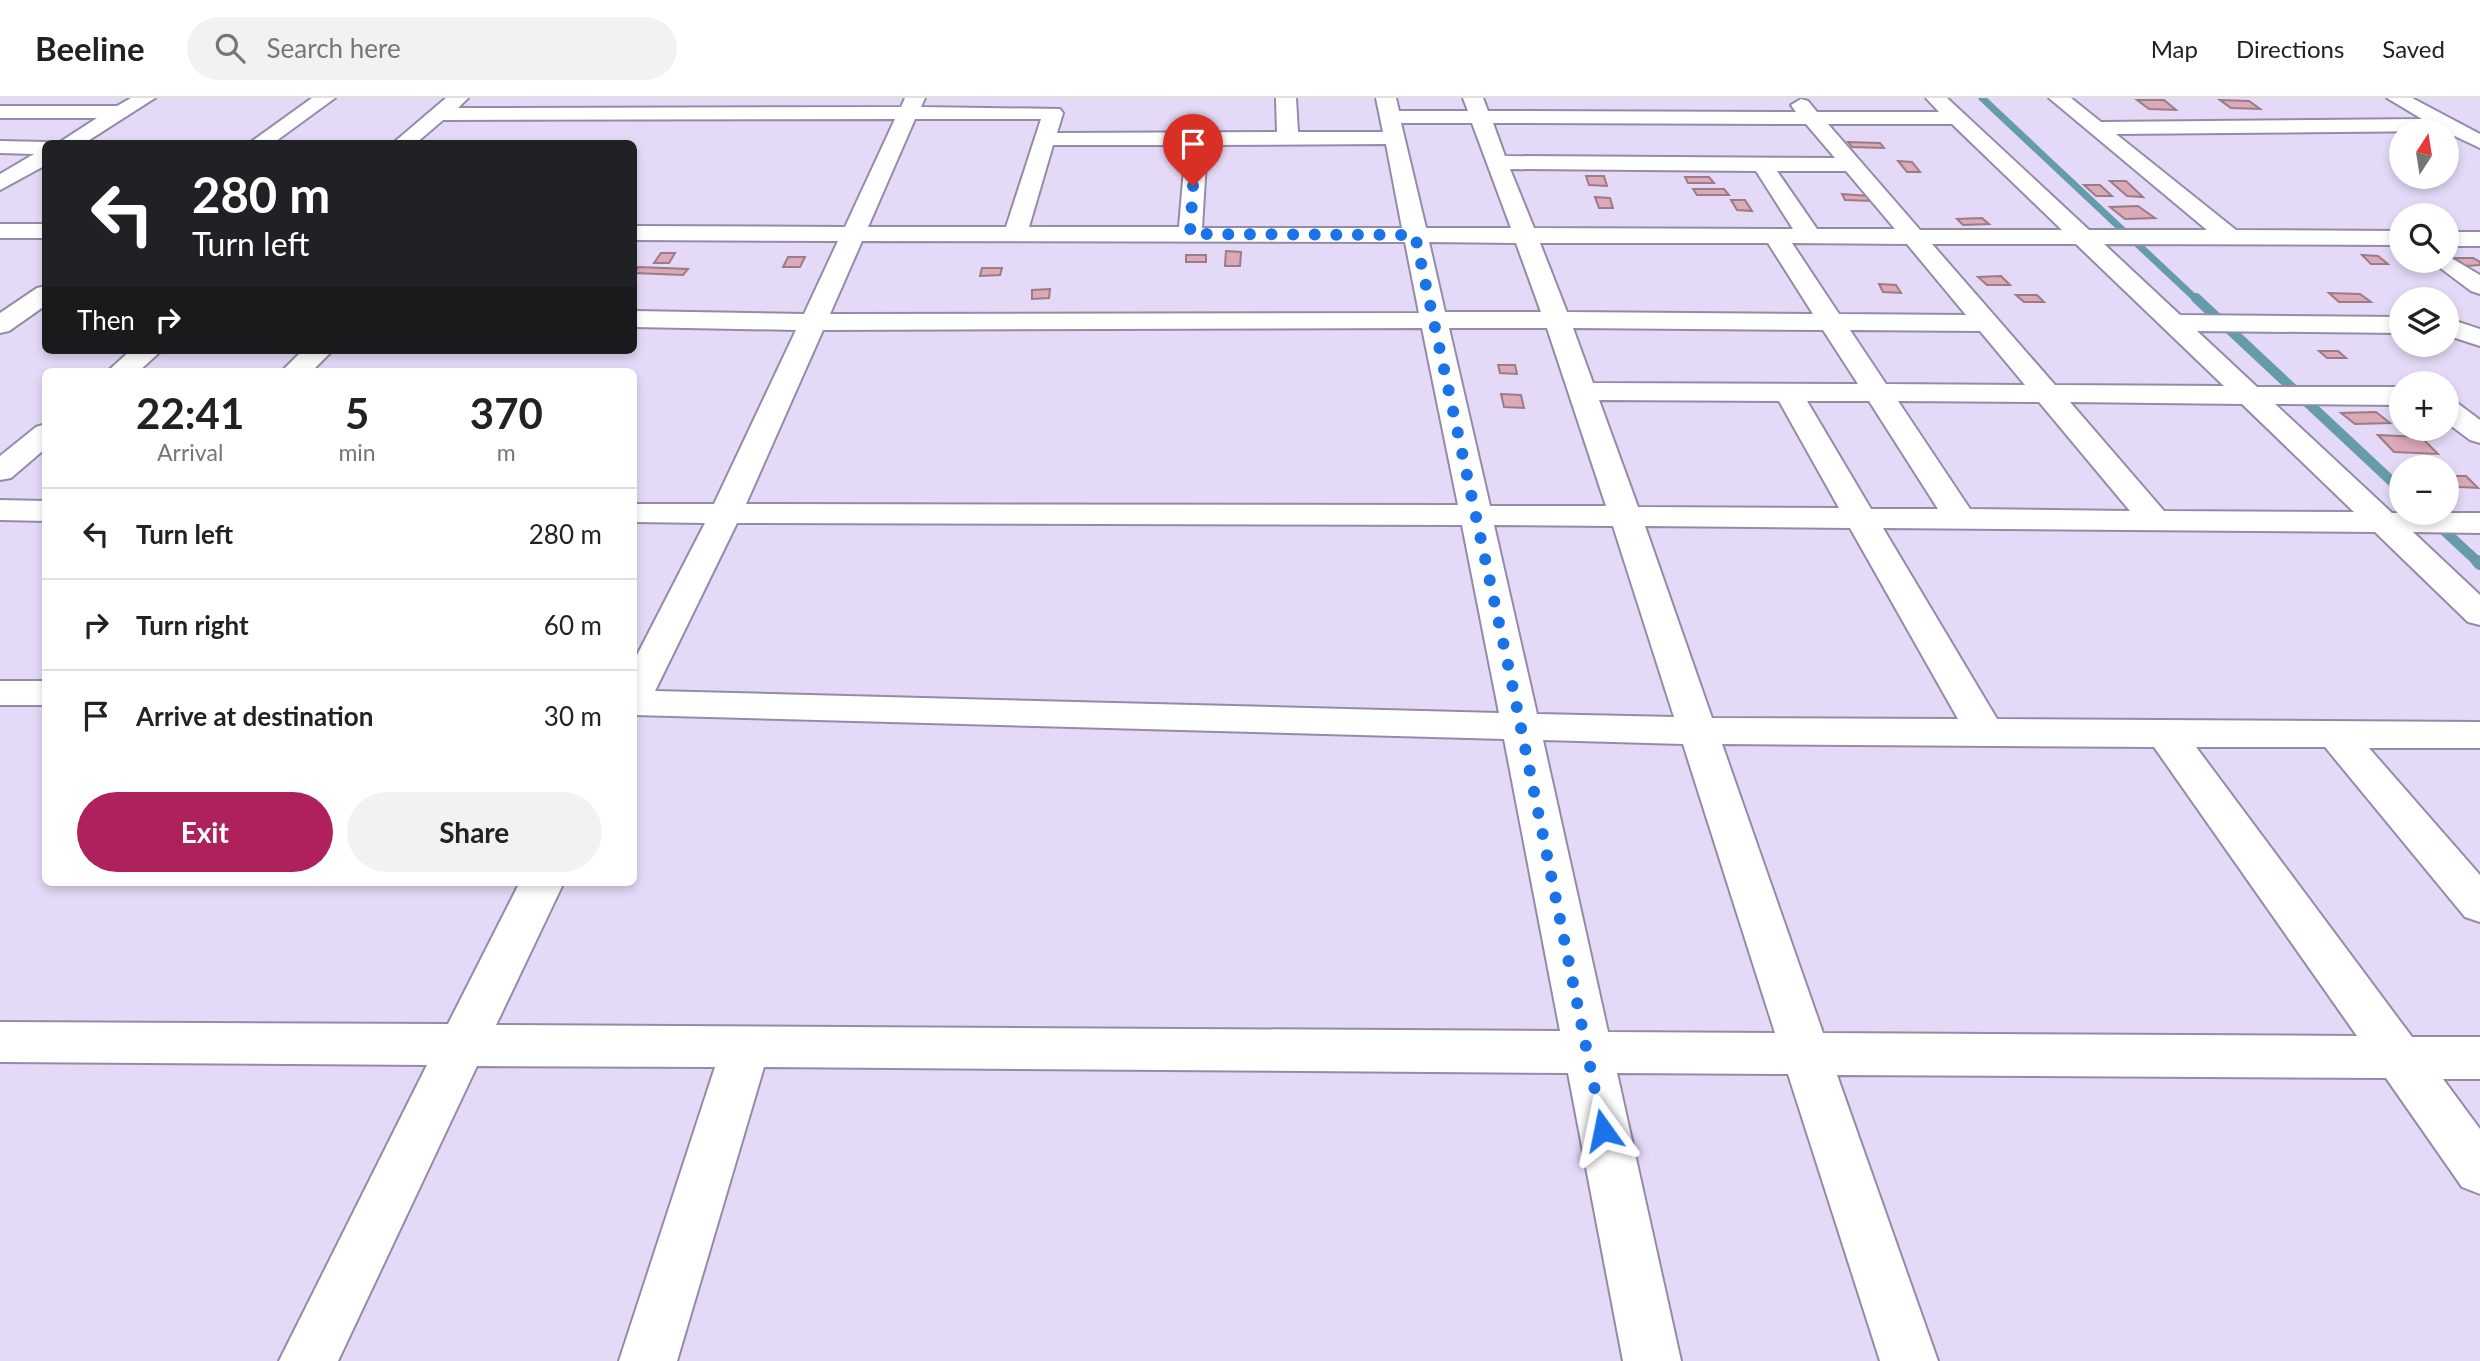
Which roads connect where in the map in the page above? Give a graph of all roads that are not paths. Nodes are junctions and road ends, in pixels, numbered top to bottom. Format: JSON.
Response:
{"nodes":[{"id":1,"x":145,"y":98,"type":"edge"},
{"id":2,"x":325,"y":98,"type":"edge"},
{"id":3,"x":458,"y":98,"type":"edge"},
{"id":4,"x":584,"y":98,"type":"edge"},
{"id":5,"x":646,"y":98,"type":"edge"},
{"id":6,"x":1286,"y":98,"type":"edge"},
{"id":7,"x":1616,"y":98,"type":"edge"},
{"id":8,"x":1795,"y":98,"type":"edge"},
{"id":9,"x":1936,"y":98,"type":"edge"},
{"id":10,"x":2059,"y":98,"type":"edge"},
{"id":11,"x":2397,"y":98,"type":"edge"},
{"id":12,"x":1056,"y":105,"type":"edge"},
{"id":13,"x":911,"y":106,"type":"edge"},
{"id":14,"x":1477,"y":108,"type":"edge"},
{"id":15,"x":0,"y":112,"type":"edge"},
{"id":16,"x":121,"y":112,"type":"junction"},
{"id":17,"x":439,"y":114,"type":"junction"},
{"id":18,"x":568,"y":114,"type":"junction"},
{"id":19,"x":631,"y":114,"type":"junction"},
{"id":20,"x":1390,"y":118,"type":"edge"},
{"id":21,"x":1627,"y":118,"type":"junction"},
{"id":22,"x":1812,"y":118,"type":"junction"},
{"id":23,"x":1957,"y":118,"type":"junction"},
{"id":24,"x":2437,"y":119,"type":"edge"},
{"id":25,"x":2389,"y":126,"type":"edge"},
{"id":26,"x":2095,"y":128,"type":"junction"},
{"id":27,"x":2459,"y":131,"type":"edge"},
{"id":28,"x":544,"y":136,"type":"dead end"},
{"id":29,"x":1196,"y":138,"type":"junction"},
{"id":30,"x":1288,"y":138,"type":"junction"},
{"id":31,"x":1045,"y":139,"type":"junction"},
{"id":32,"x":74,"y":140,"type":"edge"},
{"id":33,"x":264,"y":140,"type":"edge"},
{"id":34,"x":407,"y":140,"type":"edge"},
{"id":35,"x":2480,"y":142,"type":"edge"},
{"id":36,"x":0,"y":147,"type":"edge"},
{"id":37,"x":42,"y":148,"type":"edge"},
{"id":38,"x":42,"y":158,"type":"edge"},
{"id":39,"x":1497,"y":162,"type":"junction"},
{"id":40,"x":1762,"y":164,"type":"junction"},
{"id":41,"x":1852,"y":164,"type":"junction"},
{"id":42,"x":0,"y":183,"type":"edge"},
{"id":43,"x":0,"y":231,"type":"edge"},
{"id":44,"x":42,"y":231,"type":"edge"},
{"id":45,"x":637,"y":233,"type":"edge"},
{"id":46,"x":853,"y":234,"type":"junction"},
{"id":47,"x":1015,"y":234,"type":"junction"},
{"id":48,"x":1190,"y":234,"type":"junction"},
{"id":49,"x":1415,"y":235,"type":"junction"},
{"id":50,"x":1525,"y":235,"type":"junction"},
{"id":51,"x":1776,"y":237,"type":"junction"},
{"id":52,"x":1810,"y":237,"type":"junction"},
{"id":53,"x":1914,"y":237,"type":"junction"},
{"id":54,"x":2083,"y":237,"type":"junction"},
{"id":55,"x":2231,"y":238,"type":"junction"},
{"id":56,"x":2389,"y":238,"type":"edge"},
{"id":57,"x":2459,"y":239,"type":"edge"},
{"id":58,"x":2480,"y":239,"type":"edge"},
{"id":59,"x":2459,"y":272,"type":"edge"},
{"id":60,"x":2480,"y":286,"type":"edge"},
{"id":61,"x":42,"y":295,"type":"edge"},
{"id":62,"x":42,"y":315,"type":"edge"},
{"id":63,"x":5,"y":318,"type":"edge"},
{"id":64,"x":637,"y":320,"type":"edge"},
{"id":65,"x":1557,"y":320,"type":"junction"},
{"id":66,"x":1434,"y":321,"type":"junction"},
{"id":67,"x":811,"y":322,"type":"junction"},
{"id":68,"x":1834,"y":322,"type":"junction"},
{"id":69,"x":1987,"y":323,"type":"junction"},
{"id":70,"x":2173,"y":323,"type":"junction"},
{"id":71,"x":2389,"y":325,"type":"edge"},
{"id":72,"x":2459,"y":331,"type":"edge"},
{"id":73,"x":2480,"y":338,"type":"edge"},
{"id":74,"x":143,"y":354,"type":"edge"},
{"id":75,"x":314,"y":354,"type":"edge"},
{"id":76,"x":126,"y":368,"type":"edge"},
{"id":77,"x":299,"y":368,"type":"edge"},
{"id":78,"x":1581,"y":391,"type":"junction"},
{"id":79,"x":1788,"y":393,"type":"junction"},
{"id":80,"x":1878,"y":393,"type":"junction"},
{"id":81,"x":2049,"y":394,"type":"junction"},
{"id":82,"x":2249,"y":395,"type":"junction"},
{"id":83,"x":2389,"y":396,"type":"edge"},
{"id":84,"x":2459,"y":407,"type":"edge"},
{"id":85,"x":2480,"y":434,"type":"edge"},
{"id":86,"x":42,"y":436,"type":"edge"},
{"id":87,"x":0,"y":471,"type":"edge"},
{"id":88,"x":0,"y":510,"type":"edge"},
{"id":89,"x":42,"y":510,"type":"edge"},
{"id":90,"x":637,"y":513,"type":"edge"},
{"id":91,"x":726,"y":513,"type":"junction"},
{"id":92,"x":1475,"y":515,"type":"junction"},
{"id":93,"x":1626,"y":517,"type":"junction"},
{"id":94,"x":1858,"y":518,"type":"junction"},
{"id":95,"x":1960,"y":519,"type":"junction"},
{"id":96,"x":2155,"y":520,"type":"junction"},
{"id":97,"x":2384,"y":523,"type":"junction"},
{"id":98,"x":2480,"y":523,"type":"edge"},
{"id":99,"x":2480,"y":614,"type":"edge"},
{"id":100,"x":637,"y":690,"type":"edge"},
{"id":101,"x":0,"y":693,"type":"edge"},
{"id":102,"x":42,"y":693,"type":"edge"},
{"id":103,"x":637,"y":703,"type":"edge"},
{"id":104,"x":1520,"y":726,"type":"junction"},
{"id":105,"x":1695,"y":731,"type":"junction"},
{"id":106,"x":1985,"y":732,"type":"junction"},
{"id":107,"x":2165,"y":733,"type":"junction"},
{"id":108,"x":2335,"y":734,"type":"junction"},
{"id":109,"x":2480,"y":735,"type":"edge"},
{"id":110,"x":540,"y":886,"type":"edge"},
{"id":111,"x":2480,"y":905,"type":"edge"},
{"id":112,"x":0,"y":1042,"type":"edge"},
{"id":113,"x":462,"y":1045,"type":"junction"},
{"id":114,"x":746,"y":1047,"type":"junction"},
{"id":115,"x":1587,"y":1053,"type":"junction"},
{"id":116,"x":1806,"y":1055,"type":"junction"},
{"id":117,"x":2399,"y":1058,"type":"junction"},
{"id":118,"x":2480,"y":1058,"type":"edge"},
{"id":119,"x":2480,"y":1170,"type":"edge"},
{"id":120,"x":309,"y":1361,"type":"edge"},
{"id":121,"x":648,"y":1361,"type":"edge"},
{"id":122,"x":1652,"y":1361,"type":"edge"},
{"id":123,"x":1909,"y":1361,"type":"edge"}],
"edges":[{"from":1,"to":16,"type":"street"},
{"from":2,"to":33,"type":"street"},
{"from":3,"to":17,"type":"street"},
{"from":4,"to":18,"type":"street"},
{"from":5,"to":19,"type":"street"},
{"from":6,"to":30,"type":"street"},
{"from":7,"to":21,"type":"street"},
{"from":8,"to":22,"type":"street"},
{"from":9,"to":23,"type":"street"},
{"from":10,"to":26,"type":"street"},
{"from":11,"to":24,"type":"street"},
{"from":12,"to":13,"type":"street"},
{"from":12,"to":31,"type":"street"},
{"from":13,"to":19,"type":"street"},
{"from":13,"to":46,"type":"street"},
{"from":14,"to":20,"type":"street"},
{"from":14,"to":21,"type":"street"},
{"from":14,"to":39,"type":"street"},
{"from":15,"to":16,"type":"street"},
{"from":16,"to":32,"type":"street"},
{"from":17,"to":18,"type":"street"},
{"from":17,"to":34,"type":"street"},
{"from":18,"to":19,"type":"street"},
{"from":18,"to":28,"type":"street"},
{"from":20,"to":30,"type":"street"},
{"from":20,"to":49,"type":"street"},
{"from":21,"to":22,"type":"street"},
{"from":22,"to":23,"type":"street"},
{"from":22,"to":41,"type":"street"},
{"from":23,"to":54,"type":"street"},
{"from":25,"to":26,"type":"street"},
{"from":26,"to":55,"type":"street"},
{"from":27,"to":35,"type":"street"},
{"from":29,"to":30,"type":"street"},
{"from":29,"to":31,"type":"street"},
{"from":29,"to":48,"type":"street"},
{"from":31,"to":47,"type":"street"},
{"from":36,"to":37,"type":"street"},
{"from":38,"to":42,"type":"street"},
{"from":39,"to":40,"type":"street"},
{"from":39,"to":50,"type":"street"},
{"from":40,"to":41,"type":"street"},
{"from":40,"to":52,"type":"street"},
{"from":41,"to":53,"type":"street"},
{"from":43,"to":44,"type":"street"},
{"from":45,"to":46,"type":"street"},
{"from":46,"to":47,"type":"street"},
{"from":46,"to":67,"type":"street"},
{"from":47,"to":48,"type":"street"},
{"from":48,"to":49,"type":"street"},
{"from":49,"to":50,"type":"street"},
{"from":49,"to":66,"type":"street"},
{"from":50,"to":51,"type":"street"},
{"from":50,"to":65,"type":"street"},
{"from":51,"to":52,"type":"street"},
{"from":51,"to":68,"type":"street"},
{"from":52,"to":53,"type":"street"},
{"from":53,"to":54,"type":"street"},
{"from":53,"to":69,"type":"street"},
{"from":54,"to":55,"type":"street"},
{"from":54,"to":70,"type":"street"},
{"from":55,"to":56,"type":"street"},
{"from":57,"to":58,"type":"street"},
{"from":59,"to":60,"type":"street"},
{"from":61,"to":63,"type":"street"},
{"from":62,"to":63,"type":"street"},
{"from":64,"to":67,"type":"street"},
{"from":65,"to":66,"type":"street"},
{"from":65,"to":68,"type":"street"},
{"from":65,"to":78,"type":"street"},
{"from":66,"to":67,"type":"street"},
{"from":66,"to":92,"type":"street"},
{"from":67,"to":91,"type":"street"},
{"from":68,"to":69,"type":"street"},
{"from":68,"to":80,"type":"street"},
{"from":69,"to":81,"type":"street"},
{"from":70,"to":71,"type":"street"},
{"from":70,"to":82,"type":"street"},
{"from":72,"to":73,"type":"street"},
{"from":74,"to":76,"type":"street"},
{"from":75,"to":77,"type":"street"},
{"from":78,"to":79,"type":"street"},
{"from":78,"to":93,"type":"street"},
{"from":79,"to":80,"type":"street"},
{"from":79,"to":94,"type":"street"},
{"from":80,"to":81,"type":"street"},
{"from":80,"to":95,"type":"street"},
{"from":81,"to":82,"type":"street"},
{"from":81,"to":96,"type":"street"},
{"from":82,"to":83,"type":"street"},
{"from":82,"to":97,"type":"street"},
{"from":84,"to":85,"type":"street"},
{"from":86,"to":87,"type":"street"},
{"from":88,"to":89,"type":"street"},
{"from":90,"to":91,"type":"street"},
{"from":91,"to":92,"type":"street"},
{"from":91,"to":100,"type":"street"},
{"from":92,"to":93,"type":"street"},
{"from":92,"to":104,"type":"street"},
{"from":93,"to":94,"type":"street"},
{"from":93,"to":105,"type":"street"},
{"from":94,"to":95,"type":"street"},
{"from":94,"to":106,"type":"street"},
{"from":95,"to":96,"type":"street"},
{"from":96,"to":97,"type":"street"},
{"from":97,"to":98,"type":"street"},
{"from":97,"to":99,"type":"street"},
{"from":101,"to":102,"type":"street"},
{"from":103,"to":104,"type":"street"},
{"from":104,"to":105,"type":"street"},
{"from":104,"to":115,"type":"street"},
{"from":105,"to":106,"type":"street"},
{"from":105,"to":116,"type":"street"},
{"from":106,"to":107,"type":"street"},
{"from":107,"to":108,"type":"street"},
{"from":107,"to":117,"type":"street"},
{"from":108,"to":109,"type":"street"},
{"from":108,"to":111,"type":"street"},
{"from":110,"to":113,"type":"street"},
{"from":112,"to":113,"type":"street"},
{"from":113,"to":114,"type":"street"},
{"from":113,"to":120,"type":"street"},
{"from":114,"to":115,"type":"street"},
{"from":114,"to":121,"type":"street"},
{"from":115,"to":116,"type":"street"},
{"from":115,"to":122,"type":"street"},
{"from":116,"to":117,"type":"street"},
{"from":116,"to":123,"type":"street"},
{"from":117,"to":118,"type":"street"},
{"from":117,"to":119,"type":"street"}]}
